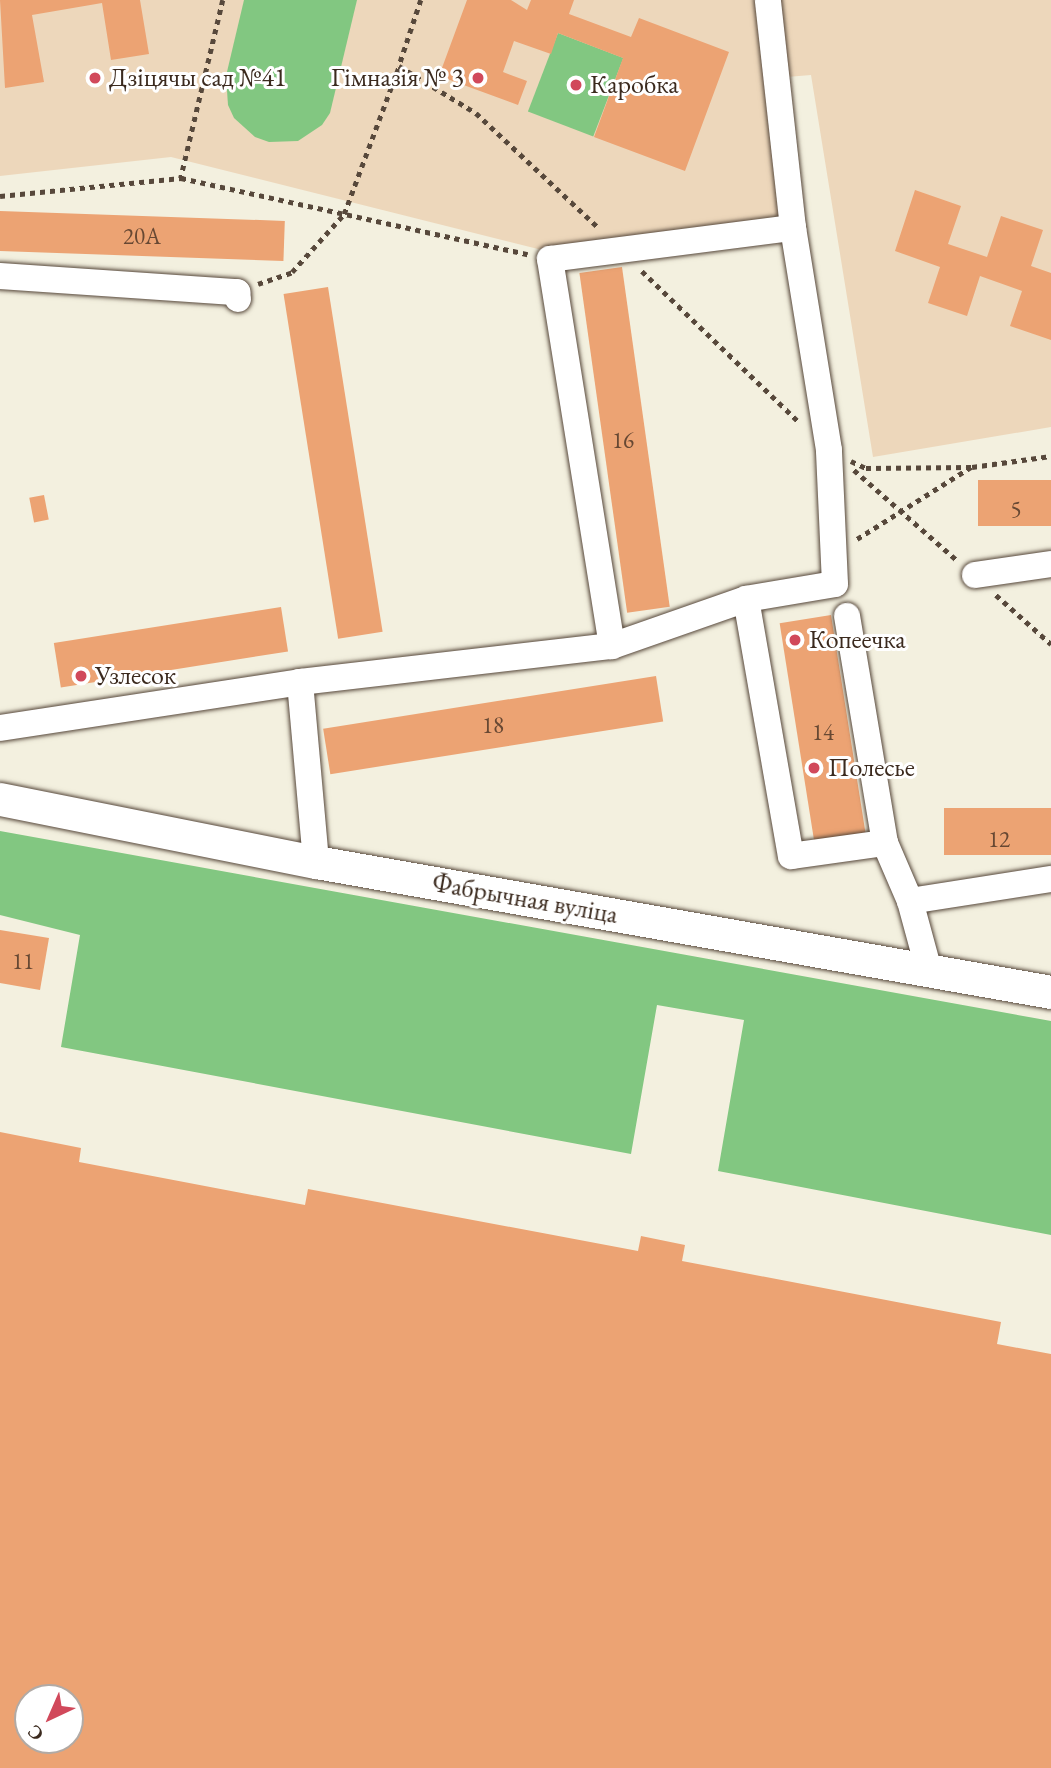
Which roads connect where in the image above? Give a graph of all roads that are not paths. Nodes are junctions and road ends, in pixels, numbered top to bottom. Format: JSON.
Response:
{"nodes":[{"id":1,"x":768,"y":0,"type":"edge"},
{"id":2,"x":793,"y":228,"type":"junction"},
{"id":3,"x":0,"y":276,"type":"edge"},
{"id":4,"x":237,"y":295,"type":"road end"},
{"id":5,"x":1051,"y":564,"type":"edge"},
{"id":6,"x":975,"y":575,"type":"road end"},
{"id":7,"x":746,"y":599,"type":"junction"},
{"id":8,"x":847,"y":616,"type":"dead end"},
{"id":9,"x":612,"y":646,"type":"junction"},
{"id":10,"x":300,"y":681,"type":"junction"},
{"id":11,"x":0,"y":728,"type":"edge"},
{"id":12,"x":0,"y":799,"type":"edge"},
{"id":13,"x":885,"y":843,"type":"junction"},
{"id":14,"x":316,"y":862,"type":"junction"},
{"id":15,"x":1051,"y":879,"type":"edge"},
{"id":16,"x":910,"y":901,"type":"junction"},
{"id":17,"x":929,"y":971,"type":"junction"},
{"id":18,"x":1051,"y":992,"type":"edge"}],
"edges":[{"from":1,"to":2,"type":"lane"},
{"from":2,"to":7,"type":"lane"},
{"from":2,"to":9,"type":"lane"},
{"from":3,"to":4,"type":"lane"},
{"from":5,"to":6,"type":"lane"},
{"from":7,"to":9,"type":"lane"},
{"from":7,"to":13,"type":"lane"},
{"from":8,"to":13,"type":"lane"},
{"from":9,"to":10,"type":"lane"},
{"from":10,"to":11,"type":"lane"},
{"from":10,"to":14,"type":"lane"},
{"from":12,"to":14,"type":"main road","name":"Фабрычная вуліца"},
{"from":13,"to":16,"type":"lane"},
{"from":14,"to":17,"type":"main road","name":"Фабрычная вуліца"},
{"from":15,"to":16,"type":"lane"},
{"from":16,"to":17,"type":"lane"},
{"from":17,"to":18,"type":"main road","name":"Фабрычная вуліца"}]}
